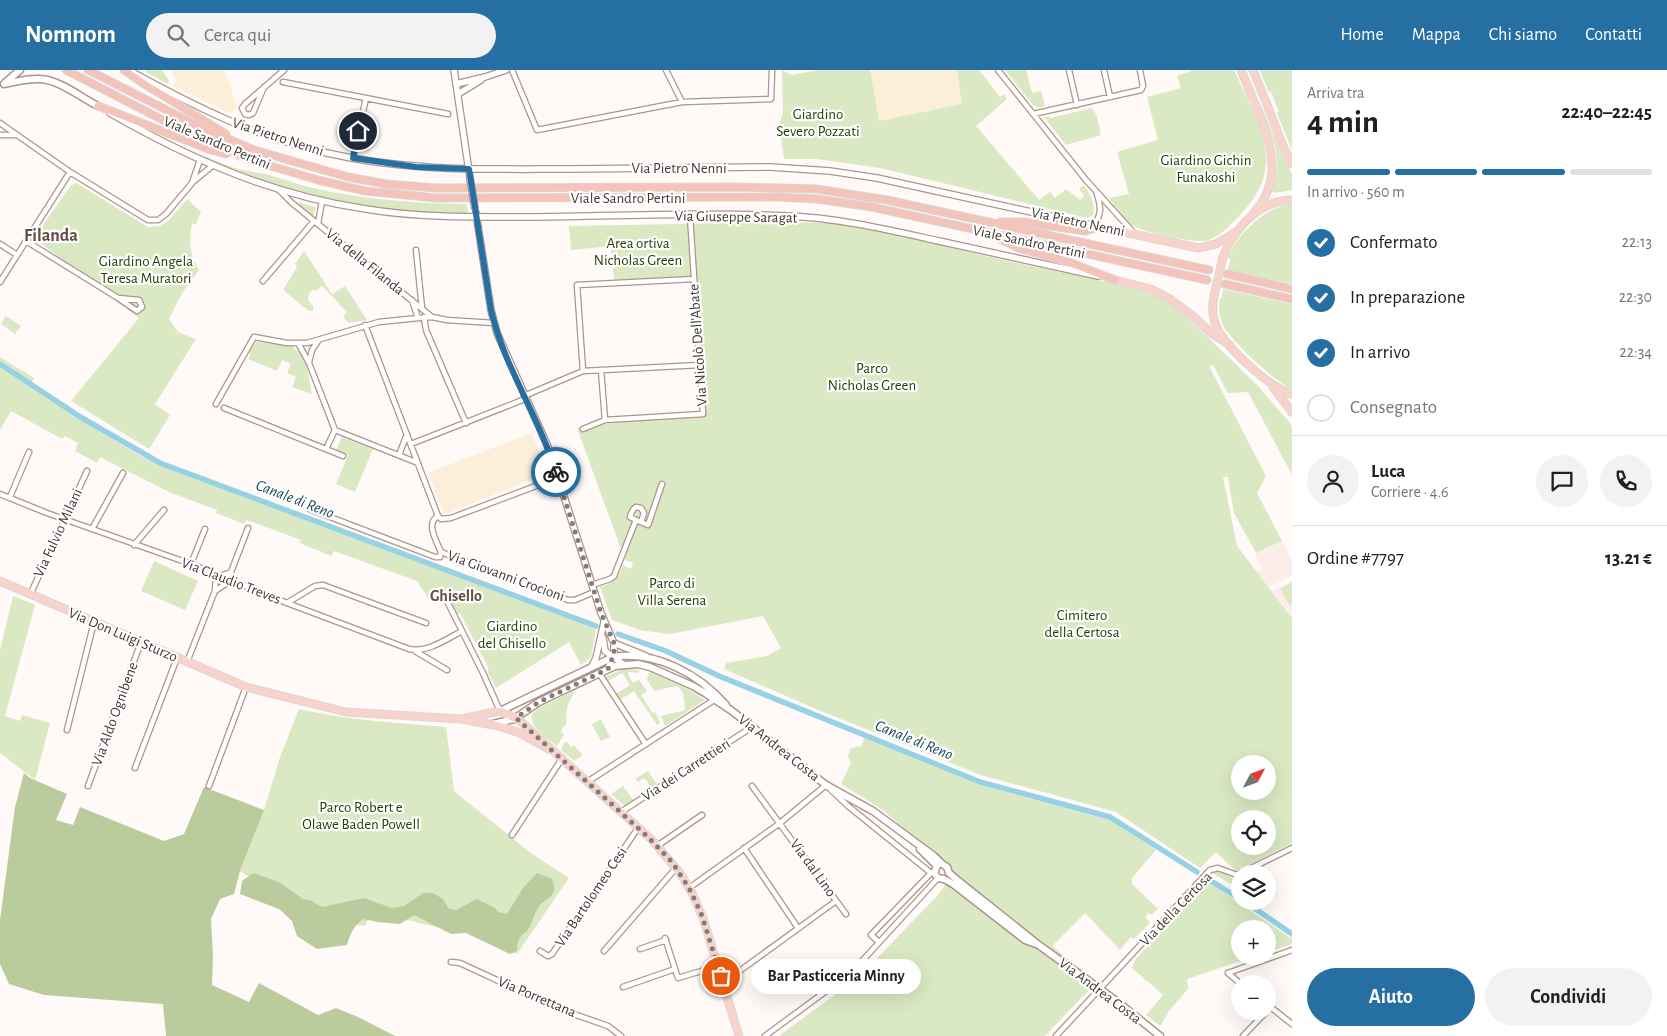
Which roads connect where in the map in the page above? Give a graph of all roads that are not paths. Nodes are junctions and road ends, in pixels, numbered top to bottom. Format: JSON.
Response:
{"nodes":[{"id":1,"x":20,"y":70,"type":"edge"},
{"id":2,"x":66,"y":70,"type":"edge"},
{"id":3,"x":88,"y":70,"type":"edge"},
{"id":4,"x":126,"y":70,"type":"edge"},
{"id":5,"x":284,"y":70,"type":"edge"},
{"id":6,"x":454,"y":70,"type":"edge"},
{"id":7,"x":506,"y":70,"type":"edge"},
{"id":8,"x":512,"y":70,"type":"edge"},
{"id":9,"x":666,"y":70,"type":"edge"},
{"id":10,"x":772,"y":70,"type":"edge"},
{"id":11,"x":998,"y":70,"type":"edge"},
{"id":12,"x":1069,"y":70,"type":"edge"},
{"id":13,"x":1104,"y":70,"type":"edge"},
{"id":14,"x":1140,"y":70,"type":"edge"},
{"id":15,"x":1242,"y":70,"type":"edge"},
{"id":16,"x":1253,"y":70,"type":"edge"},
{"id":17,"x":485,"y":78,"type":"junction"},
{"id":18,"x":283,"y":82,"type":"dead end"},
{"id":19,"x":456,"y":84,"type":"junction"},
{"id":20,"x":2,"y":85,"type":"edge"},
{"id":21,"x":264,"y":87,"type":"junction"},
{"id":22,"x":458,"y":94,"type":"junction"},
{"id":23,"x":1110,"y":97,"type":"junction"},
{"id":24,"x":366,"y":98,"type":"junction"},
{"id":25,"x":682,"y":102,"type":"junction"},
{"id":26,"x":1077,"y":105,"type":"junction"},
{"id":27,"x":98,"y":106,"type":"junction"},
{"id":28,"x":448,"y":114,"type":"dead end"},
{"id":29,"x":1033,"y":114,"type":"junction"},
{"id":30,"x":0,"y":123,"type":"edge"},
{"id":31,"x":0,"y":135,"type":"edge"},
{"id":32,"x":16,"y":135,"type":"junction"},
{"id":33,"x":254,"y":150,"type":"junction"},
{"id":34,"x":353,"y":158,"type":"junction"},
{"id":35,"x":200,"y":160,"type":"junction"},
{"id":36,"x":251,"y":160,"type":"junction"},
{"id":37,"x":1292,"y":164,"type":"edge"},
{"id":38,"x":212,"y":166,"type":"junction"},
{"id":39,"x":469,"y":169,"type":"junction"},
{"id":40,"x":70,"y":172,"type":"junction"},
{"id":41,"x":192,"y":183,"type":"junction"},
{"id":42,"x":279,"y":190,"type":"junction"},
{"id":43,"x":1095,"y":190,"type":"junction"},
{"id":44,"x":1292,"y":200,"type":"edge"},
{"id":45,"x":322,"y":201,"type":"junction"},
{"id":46,"x":1253,"y":214,"type":"junction"},
{"id":47,"x":690,"y":216,"type":"junction"},
{"id":48,"x":477,"y":217,"type":"junction"},
{"id":49,"x":316,"y":222,"type":"junction"},
{"id":50,"x":985,"y":222,"type":"junction"},
{"id":51,"x":1097,"y":227,"type":"junction"},
{"id":52,"x":1236,"y":232,"type":"junction"},
{"id":53,"x":989,"y":233,"type":"junction"},
{"id":54,"x":1136,"y":235,"type":"junction"},
{"id":55,"x":26,"y":241,"type":"junction"},
{"id":56,"x":0,"y":244,"type":"edge"},
{"id":57,"x":416,"y":250,"type":"dead end"},
{"id":58,"x":17,"y":255,"type":"junction"},
{"id":59,"x":1210,"y":270,"type":"dead end"},
{"id":60,"x":1227,"y":274,"type":"dead end"},
{"id":61,"x":694,"y":279,"type":"junction"},
{"id":62,"x":1115,"y":280,"type":"junction"},
{"id":63,"x":1207,"y":280,"type":"dead end"},
{"id":64,"x":263,"y":281,"type":"dead end"},
{"id":65,"x":0,"y":282,"type":"edge"},
{"id":66,"x":1224,"y":284,"type":"dead end"},
{"id":67,"x":1292,"y":289,"type":"edge"},
{"id":68,"x":421,"y":293,"type":"junction"},
{"id":69,"x":118,"y":298,"type":"junction"},
{"id":70,"x":412,"y":299,"type":"junction"},
{"id":71,"x":1292,"y":299,"type":"edge"},
{"id":72,"x":422,"y":308,"type":"junction"},
{"id":73,"x":424,"y":317,"type":"junction"},
{"id":74,"x":432,"y":317,"type":"junction"},
{"id":75,"x":418,"y":318,"type":"junction"},
{"id":76,"x":494,"y":323,"type":"junction"},
{"id":77,"x":365,"y":325,"type":"junction"},
{"id":78,"x":318,"y":341,"type":"junction"},
{"id":79,"x":298,"y":344,"type":"junction"},
{"id":80,"x":1230,"y":345,"type":"junction"},
{"id":81,"x":309,"y":363,"type":"junction"},
{"id":82,"x":700,"y":365,"type":"junction"},
{"id":83,"x":601,"y":370,"type":"junction"},
{"id":84,"x":583,"y":371,"type":"junction"},
{"id":85,"x":1269,"y":382,"type":"junction"},
{"id":86,"x":1292,"y":394,"type":"edge"},
{"id":87,"x":525,"y":398,"type":"junction"},
{"id":88,"x":216,"y":404,"type":"dead end"},
{"id":89,"x":224,"y":408,"type":"dead end"},
{"id":90,"x":1292,"y":412,"type":"edge"},
{"id":91,"x":605,"y":420,"type":"junction"},
{"id":92,"x":466,"y":423,"type":"junction"},
{"id":93,"x":583,"y":428,"type":"dead end"},
{"id":94,"x":335,"y":430,"type":"junction"},
{"id":95,"x":407,"y":434,"type":"junction"},
{"id":96,"x":411,"y":444,"type":"junction"},
{"id":97,"x":326,"y":449,"type":"junction"},
{"id":98,"x":29,"y":452,"type":"dead end"},
{"id":99,"x":399,"y":455,"type":"junction"},
{"id":100,"x":343,"y":456,"type":"dead end"},
{"id":101,"x":418,"y":463,"type":"junction"},
{"id":102,"x":87,"y":471,"type":"dead end"},
{"id":103,"x":123,"y":473,"type":"dead end"},
{"id":104,"x":558,"y":478,"type":"junction"},
{"id":105,"x":662,"y":484,"type":"dead end"},
{"id":106,"x":0,"y":494,"type":"edge"},
{"id":107,"x":10,"y":498,"type":"junction"},
{"id":108,"x":309,"y":509,"type":"dead end"},
{"id":109,"x":164,"y":510,"type":"dead end"},
{"id":110,"x":438,"y":516,"type":"junction"},
{"id":111,"x":64,"y":518,"type":"junction"},
{"id":112,"x":248,"y":528,"type":"dead end"},
{"id":113,"x":92,"y":529,"type":"junction"},
{"id":114,"x":205,"y":530,"type":"dead end"},
{"id":115,"x":134,"y":545,"type":"junction"},
{"id":116,"x":441,"y":552,"type":"junction"},
{"id":117,"x":191,"y":564,"type":"junction"},
{"id":118,"x":231,"y":572,"type":"junction"},
{"id":119,"x":216,"y":576,"type":"junction"},
{"id":120,"x":0,"y":581,"type":"edge"},
{"id":121,"x":230,"y":581,"type":"junction"},
{"id":122,"x":593,"y":588,"type":"junction"},
{"id":123,"x":216,"y":591,"type":"junction"},
{"id":124,"x":30,"y":594,"type":"junction"},
{"id":125,"x":447,"y":601,"type":"dead end"},
{"id":126,"x":287,"y":603,"type":"junction"},
{"id":127,"x":94,"y":622,"type":"junction"},
{"id":128,"x":604,"y":622,"type":"junction"},
{"id":129,"x":426,"y":623,"type":"dead end"},
{"id":130,"x":462,"y":631,"type":"junction"},
{"id":131,"x":602,"y":633,"type":"junction"},
{"id":132,"x":141,"y":642,"type":"junction"},
{"id":133,"x":614,"y":643,"type":"junction"},
{"id":134,"x":414,"y":650,"type":"junction"},
{"id":135,"x":646,"y":656,"type":"junction"},
{"id":136,"x":613,"y":657,"type":"junction"},
{"id":137,"x":178,"y":658,"type":"junction"},
{"id":138,"x":187,"y":662,"type":"junction"},
{"id":139,"x":623,"y":664,"type":"junction"},
{"id":140,"x":592,"y":666,"type":"junction"},
{"id":141,"x":608,"y":669,"type":"junction"},
{"id":142,"x":447,"y":670,"type":"dead end"},
{"id":143,"x":599,"y":673,"type":"junction"},
{"id":144,"x":246,"y":687,"type":"junction"},
{"id":145,"x":714,"y":700,"type":"junction"},
{"id":146,"x":500,"y":711,"type":"junction"},
{"id":147,"x":732,"y":712,"type":"junction"},
{"id":148,"x":516,"y":718,"type":"junction"},
{"id":149,"x":461,"y":719,"type":"junction"},
{"id":150,"x":492,"y":724,"type":"junction"},
{"id":151,"x":752,"y":727,"type":"junction"},
{"id":152,"x":67,"y":730,"type":"dead end"},
{"id":153,"x":645,"y":744,"type":"junction"},
{"id":154,"x":549,"y":749,"type":"junction"},
{"id":155,"x":561,"y":760,"type":"junction"},
{"id":156,"x":135,"y":768,"type":"dead end"},
{"id":157,"x":587,"y":782,"type":"junction"},
{"id":158,"x":826,"y":785,"type":"junction"},
{"id":159,"x":88,"y":786,"type":"dead end"},
{"id":160,"x":209,"y":786,"type":"dead end"},
{"id":161,"x":752,"y":786,"type":"dead end"},
{"id":162,"x":621,"y":813,"type":"junction"},
{"id":163,"x":702,"y":815,"type":"dead end"},
{"id":164,"x":780,"y":823,"type":"junction"},
{"id":165,"x":638,"y":828,"type":"junction"},
{"id":166,"x":512,"y":835,"type":"dead end"},
{"id":167,"x":657,"y":846,"type":"junction"},
{"id":168,"x":744,"y":848,"type":"junction"},
{"id":169,"x":1292,"y":848,"type":"edge"},
{"id":170,"x":676,"y":868,"type":"junction"},
{"id":171,"x":938,"y":872,"type":"junction"},
{"id":172,"x":949,"y":873,"type":"junction"},
{"id":173,"x":689,"y":888,"type":"junction"},
{"id":174,"x":836,"y":901,"type":"junction"},
{"id":175,"x":898,"y":907,"type":"junction"},
{"id":176,"x":906,"y":913,"type":"junction"},
{"id":177,"x":846,"y":914,"type":"dead end"},
{"id":178,"x":798,"y":928,"type":"junction"},
{"id":179,"x":879,"y":942,"type":"junction"},
{"id":180,"x":1040,"y":946,"type":"junction"},
{"id":181,"x":640,"y":949,"type":"dead end"},
{"id":182,"x":1292,"y":950,"type":"edge"},
{"id":183,"x":540,"y":951,"type":"dead end"},
{"id":184,"x":604,"y":951,"type":"dead end"},
{"id":185,"x":451,"y":962,"type":"dead end"},
{"id":186,"x":718,"y":966,"type":"junction"},
{"id":187,"x":675,"y":969,"type":"junction"},
{"id":188,"x":1231,"y":976,"type":"edge"},
{"id":189,"x":723,"y":983,"type":"junction"},
{"id":190,"x":623,"y":987,"type":"dead end"},
{"id":191,"x":1100,"y":990,"type":"junction"},
{"id":192,"x":1276,"y":1013,"type":"edge"},
{"id":193,"x":1257,"y":1020,"type":"edge"},
{"id":194,"x":1292,"y":1024,"type":"edge"},
{"id":195,"x":621,"y":1036,"type":"edge"},
{"id":196,"x":739,"y":1036,"type":"edge"},
{"id":197,"x":764,"y":1036,"type":"edge"},
{"id":198,"x":1056,"y":1036,"type":"edge"},
{"id":199,"x":1160,"y":1036,"type":"edge"},
{"id":200,"x":1243,"y":1036,"type":"edge"}],
"edges":[{"from":1,"to":20,"type":"main road"},
{"from":2,"to":36,"type":"highway","name":"Viale Sandro Pertini"},
{"from":3,"to":33,"type":"highway","name":"Viale Sandro Pertini"},
{"from":4,"to":33,"type":"highway"},
{"from":4,"to":34,"type":"street","name":"Via Pietro Nenni"},
{"from":5,"to":21,"type":"street"},
{"from":6,"to":19,"type":"street"},
{"from":7,"to":17,"type":"street"},
{"from":8,"to":25,"type":"street"},
{"from":9,"to":25,"type":"street"},
{"from":10,"to":25,"type":"street"},
{"from":11,"to":29,"type":"street"},
{"from":12,"to":26,"type":"street"},
{"from":13,"to":23,"type":"street"},
{"from":14,"to":23,"type":"street"},
{"from":15,"to":46,"type":"main road"},
{"from":16,"to":37,"type":"main road"},
{"from":17,"to":19,"type":"street"},
{"from":17,"to":22,"type":"street"},
{"from":18,"to":24,"type":"street"},
{"from":19,"to":22,"type":"street"},
{"from":20,"to":27,"type":"main road","name":"Via Giuseppe Saragat"},
{"from":21,"to":21,"type":"street"},
{"from":22,"to":39,"type":"street"},
{"from":23,"to":26,"type":"street"},
{"from":24,"to":28,"type":"street"},
{"from":24,"to":34,"type":"street"},
{"from":26,"to":29,"type":"street"},
{"from":27,"to":35,"type":"street","name":"Via Giuseppe Saragat"},
{"from":27,"to":36,"type":"highway"},
{"from":29,"to":43,"type":"street"},
{"from":30,"to":32,"type":"street"},
{"from":31,"to":32,"type":"street"},
{"from":32,"to":40,"type":"street"},
{"from":33,"to":50,"type":"highway","name":"Viale Sandro Pertini"},
{"from":34,"to":39,"type":"street","name":"Via Pietro Nenni"},
{"from":35,"to":38,"type":"street","name":"Via Giuseppe Saragat"},
{"from":35,"to":41,"type":"street"},
{"from":36,"to":53,"type":"highway","name":"Viale Sandro Pertini"},
{"from":38,"to":41,"type":"street"},
{"from":38,"to":42,"type":"street","name":"Via Giuseppe Saragat"},
{"from":39,"to":48,"type":"street","bridge":true},
{"from":39,"to":51,"type":"street","name":"Via Pietro Nenni"},
{"from":40,"to":41,"type":"street"},
{"from":40,"to":55,"type":"street"},
{"from":42,"to":45,"type":"street","name":"Via Giuseppe Saragat"},
{"from":42,"to":49,"type":"street","name":"Via della Filanda"},
{"from":43,"to":51,"type":"street"},
{"from":43,"to":54,"type":"street"},
{"from":44,"to":46,"type":"main road"},
{"from":45,"to":48,"type":"street","name":"Via Giuseppe Saragat"},
{"from":45,"to":49,"type":"street","name":"Via della Filanda"},
{"from":46,"to":52,"type":"main road"},
{"from":47,"to":48,"type":"street","name":"Via Giuseppe Saragat"},
{"from":47,"to":61,"type":"street","name":"Via Nicolò Dell'Abate"},
{"from":47,"to":62,"type":"street","name":"Via Giuseppe Saragat"},
{"from":48,"to":76,"type":"street"},
{"from":49,"to":64,"type":"street"},
{"from":49,"to":70,"type":"street","name":"Via della Filanda"},
{"from":50,"to":51,"type":"highway"},
{"from":50,"to":59,"type":"highway","name":"Viale Sandro Pertini"},
{"from":51,"to":54,"type":"main road","name":"Via Pietro Nenni"},
{"from":52,"to":54,"type":"main road","name":"Via Pietro Nenni"},
{"from":52,"to":80,"type":"main road","bridge":true},
{"from":53,"to":62,"type":"highway"},
{"from":53,"to":63,"type":"highway","name":"Viale Sandro Pertini"},
{"from":55,"to":58,"type":"street"},
{"from":55,"to":69,"type":"street"},
{"from":56,"to":58,"type":"street"},
{"from":57,"to":68,"type":"street"},
{"from":58,"to":65,"type":"street"},
{"from":60,"to":67,"type":"highway"},
{"from":61,"to":82,"type":"street","name":"Via Nicolò Dell'Abate"},
{"from":61,"to":84,"type":"street"},
{"from":62,"to":80,"type":"main road","name":"Via Giuseppe Saragat"},
{"from":66,"to":71,"type":"highway"},
{"from":68,"to":70,"type":"street"},
{"from":68,"to":72,"type":"street"},
{"from":69,"to":69,"type":"street"},
{"from":70,"to":72,"type":"street","name":"Via della Filanda"},
{"from":70,"to":75,"type":"street","name":"Via della Filanda"},
{"from":72,"to":74,"type":"street","name":"Via della Filanda"},
{"from":73,"to":74,"type":"street"},
{"from":73,"to":75,"type":"street"},
{"from":73,"to":92,"type":"street"},
{"from":74,"to":76,"type":"street"},
{"from":75,"to":77,"type":"street"},
{"from":76,"to":87,"type":"street"},
{"from":77,"to":78,"type":"street"},
{"from":77,"to":95,"type":"street"},
{"from":78,"to":79,"type":"street"},
{"from":78,"to":81,"type":"street"},
{"from":79,"to":81,"type":"street"},
{"from":79,"to":88,"type":"street"},
{"from":80,"to":85,"type":"main road"},
{"from":81,"to":94,"type":"street"},
{"from":82,"to":83,"type":"street"},
{"from":82,"to":91,"type":"street","name":"Via Nicolò Dell'Abate"},
{"from":83,"to":84,"type":"street"},
{"from":83,"to":91,"type":"street"},
{"from":84,"to":87,"type":"street"},
{"from":85,"to":86,"type":"main road"},
{"from":85,"to":90,"type":"main road"},
{"from":87,"to":92,"type":"street"},
{"from":87,"to":104,"type":"street"},
{"from":89,"to":97,"type":"street"},
{"from":91,"to":93,"type":"street"},
{"from":92,"to":96,"type":"street"},
{"from":94,"to":97,"type":"street"},
{"from":94,"to":99,"type":"street"},
{"from":95,"to":96,"type":"street"},
{"from":95,"to":99,"type":"street"},
{"from":96,"to":101,"type":"street"},
{"from":97,"to":100,"type":"street"},
{"from":98,"to":107,"type":"street"},
{"from":99,"to":101,"type":"street"},
{"from":101,"to":110,"type":"street"},
{"from":102,"to":111,"type":"street","name":"Via Fulvio Milani"},
{"from":103,"to":113,"type":"street"},
{"from":104,"to":110,"type":"street"},
{"from":104,"to":122,"type":"street"},
{"from":105,"to":122,"type":"street","name":"Via Giovanni Crocioni"},
{"from":106,"to":107,"type":"street","name":"Via Claudio Treves"},
{"from":107,"to":111,"type":"street","name":"Via Claudio Treves"},
{"from":108,"to":116,"type":"street","name":"Via Giovanni Crocioni"},
{"from":109,"to":115,"type":"street"},
{"from":110,"to":116,"type":"street"},
{"from":111,"to":113,"type":"street","name":"Via Claudio Treves"},
{"from":111,"to":124,"type":"street","name":"Via Fulvio Milani"},
{"from":112,"to":118,"type":"street"},
{"from":113,"to":115,"type":"street","name":"Via Claudio Treves"},
{"from":114,"to":117,"type":"street"},
{"from":115,"to":117,"type":"street","name":"Via Claudio Treves"},
{"from":116,"to":122,"type":"street","name":"Via Giovanni Crocioni"},
{"from":117,"to":119,"type":"street","name":"Via Claudio Treves"},
{"from":118,"to":119,"type":"street"},
{"from":118,"to":121,"type":"street"},
{"from":119,"to":121,"type":"street","name":"Via Claudio Treves"},
{"from":119,"to":123,"type":"street"},
{"from":120,"to":124,"type":"main road","name":"Via Don Luigi Sturzo"},
{"from":121,"to":123,"type":"street"},
{"from":121,"to":126,"type":"street","name":"Via Claudio Treves"},
{"from":122,"to":128,"type":"street"},
{"from":123,"to":138,"type":"street"},
{"from":124,"to":127,"type":"main road","name":"Via Don Luigi Sturzo"},
{"from":125,"to":130,"type":"street"},
{"from":126,"to":129,"type":"street"},
{"from":126,"to":134,"type":"street","name":"Via Claudio Treves"},
{"from":127,"to":132,"type":"main road","name":"Via Don Luigi Sturzo"},
{"from":127,"to":152,"type":"street"},
{"from":128,"to":131,"type":"street"},
{"from":128,"to":133,"type":"street"},
{"from":130,"to":134,"type":"street"},
{"from":130,"to":146,"type":"street"},
{"from":131,"to":136,"type":"street"},
{"from":131,"to":140,"type":"street"},
{"from":132,"to":137,"type":"main road","name":"Via Don Luigi Sturzo"},
{"from":132,"to":159,"type":"street","name":"Via Aldo Ognibene"},
{"from":133,"to":135,"type":"street"},
{"from":133,"to":136,"type":"street"},
{"from":134,"to":142,"type":"street","name":"Via Claudio Treves"},
{"from":135,"to":136,"type":"main road","name":"Via Andrea Costa"},
{"from":135,"to":147,"type":"main road","name":"Via Andrea Costa"},
{"from":136,"to":139,"type":"street"},
{"from":136,"to":140,"type":"main road","name":"Via Andrea Costa"},
{"from":136,"to":141,"type":"street"},
{"from":137,"to":138,"type":"main road","name":"Via Don Luigi Sturzo"},
{"from":137,"to":156,"type":"street"},
{"from":138,"to":144,"type":"main road","name":"Via Don Luigi Sturzo"},
{"from":139,"to":141,"type":"main road","name":"Via Andrea Costa"},
{"from":139,"to":145,"type":"main road","name":"Via Andrea Costa"},
{"from":140,"to":146,"type":"main road","name":"Via Andrea Costa"},
{"from":141,"to":143,"type":"main road","name":"Via Andrea Costa"},
{"from":143,"to":148,"type":"main road","name":"Via Andrea Costa"},
{"from":143,"to":153,"type":"street"},
{"from":144,"to":149,"type":"main road","name":"Via Don Luigi Sturzo"},
{"from":144,"to":160,"type":"street"},
{"from":145,"to":147,"type":"main road","name":"Via Andrea Costa"},
{"from":145,"to":153,"type":"street"},
{"from":146,"to":148,"type":"main road"},
{"from":146,"to":149,"type":"main road","name":"Via Don Luigi Sturzo"},
{"from":147,"to":151,"type":"main road","name":"Via Andrea Costa"},
{"from":148,"to":150,"type":"main road","name":"Via Andrea Costa"},
{"from":148,"to":154,"type":"main road"},
{"from":149,"to":150,"type":"main road","name":"Via Don Luigi Sturzo"},
{"from":150,"to":154,"type":"main road"},
{"from":151,"to":158,"type":"main road","name":"Via Andrea Costa"},
{"from":151,"to":162,"type":"street","name":"Via dei Carrettieri"},
{"from":153,"to":157,"type":"street"},
{"from":154,"to":155,"type":"main road"},
{"from":155,"to":157,"type":"main road"},
{"from":155,"to":166,"type":"street"},
{"from":157,"to":162,"type":"main road"},
{"from":158,"to":164,"type":"street","name":"Via dal Lino"},
{"from":158,"to":171,"type":"street","name":"Via Andrea Costa"},
{"from":158,"to":171,"type":"main road","name":"Via Andrea Costa"},
{"from":161,"to":164,"type":"street","name":"Via dal Lino"},
{"from":162,"to":165,"type":"main road"},
{"from":163,"to":167,"type":"street"},
{"from":164,"to":168,"type":"street","name":"Via dal Lino"},
{"from":164,"to":174,"type":"street","name":"Via dal Lino"},
{"from":165,"to":167,"type":"main road"},
{"from":165,"to":183,"type":"street","name":"Via Bartolomeo Cesi"},
{"from":167,"to":170,"type":"main road"},
{"from":168,"to":173,"type":"street","name":"Via dal Lino"},
{"from":168,"to":178,"type":"street"},
{"from":169,"to":191,"type":"street","name":"Via della Certosa"},
{"from":170,"to":173,"type":"main road"},
{"from":170,"to":184,"type":"street"},
{"from":171,"to":172,"type":"main road"},
{"from":171,"to":172,"type":"main road","name":"Via Andrea Costa"},
{"from":171,"to":175,"type":"street"},
{"from":171,"to":176,"type":"street"},
{"from":171,"to":180,"type":"main road","name":"Via Andrea Costa"},
{"from":172,"to":180,"type":"main road","name":"Via Andrea Costa"},
{"from":173,"to":186,"type":"main road"},
{"from":174,"to":177,"type":"street","name":"Via dal Lino"},
{"from":174,"to":178,"type":"street"},
{"from":175,"to":176,"type":"street"},
{"from":175,"to":179,"type":"street"},
{"from":176,"to":179,"type":"street"},
{"from":178,"to":189,"type":"street"},
{"from":179,"to":197,"type":"street"},
{"from":180,"to":191,"type":"main road","name":"Via Andrea Costa"},
{"from":181,"to":187,"type":"street"},
{"from":182,"to":188,"type":"street"},
{"from":185,"to":195,"type":"street","name":"Via Porrettana"},
{"from":186,"to":187,"type":"street"},
{"from":186,"to":189,"type":"main road"},
{"from":187,"to":190,"type":"street"},
{"from":189,"to":196,"type":"main road"},
{"from":191,"to":198,"type":"street","name":"Via della Certosa"},
{"from":191,"to":199,"type":"main road","name":"Via Andrea Costa"},
{"from":192,"to":194,"type":"street"},
{"from":193,"to":200,"type":"street"}]}
